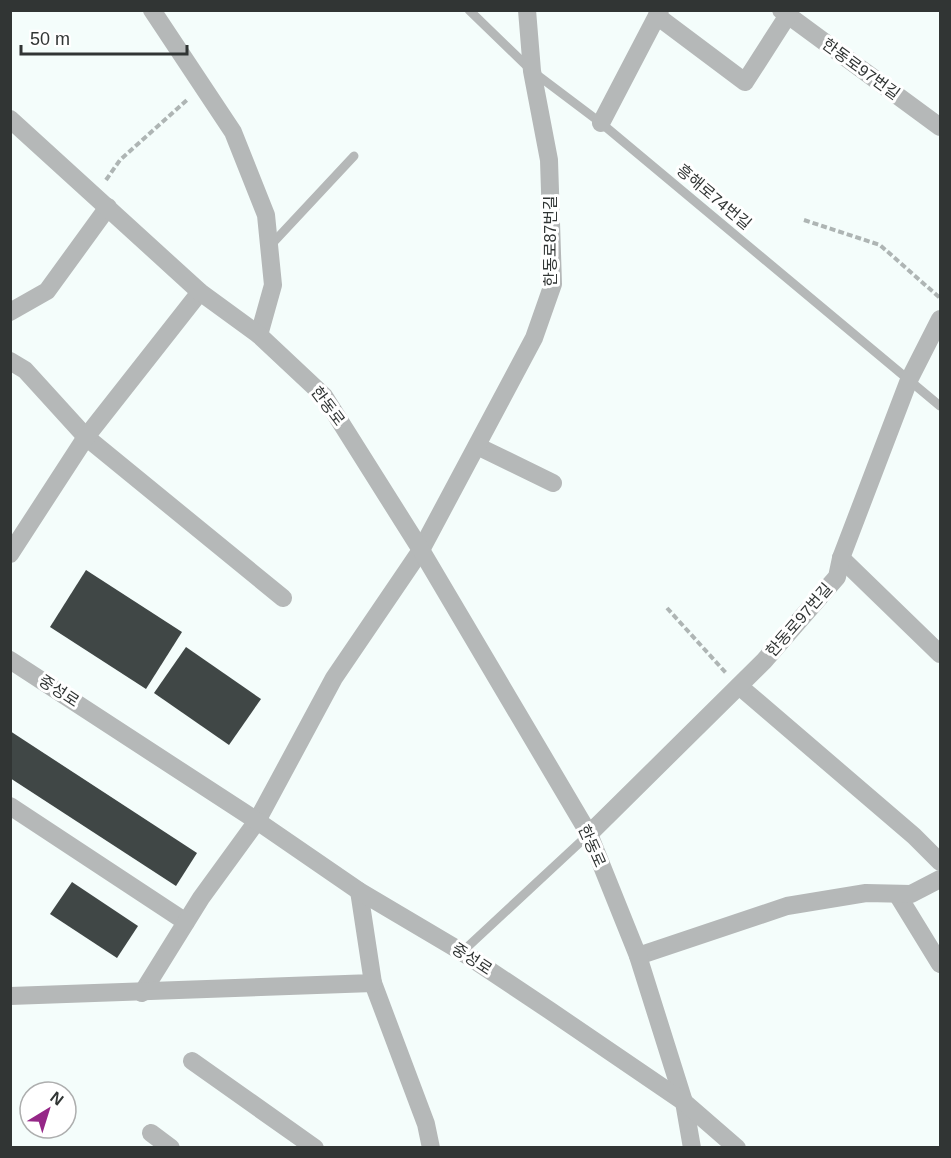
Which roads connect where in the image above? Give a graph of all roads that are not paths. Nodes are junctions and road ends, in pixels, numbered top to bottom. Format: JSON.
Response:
{"nodes":[{"id":1,"x":152,"y":10,"type":"edge"},
{"id":2,"x":469,"y":10,"type":"edge"},
{"id":3,"x":527,"y":10,"type":"edge"},
{"id":4,"x":659,"y":13,"type":"edge"},
{"id":5,"x":785,"y":13,"type":"edge"},
{"id":6,"x":532,"y":71,"type":"junction"},
{"id":7,"x":10,"y":119,"type":"edge"},
{"id":8,"x":602,"y":123,"type":"junction"},
{"id":9,"x":940,"y":127,"type":"edge"},
{"id":10,"x":354,"y":156,"type":"dead end"},
{"id":11,"x":102,"y":201,"type":"junction"},
{"id":12,"x":269,"y":247,"type":"junction"},
{"id":13,"x":201,"y":292,"type":"junction"},
{"id":14,"x":10,"y":312,"type":"edge"},
{"id":15,"x":940,"y":319,"type":"edge"},
{"id":16,"x":259,"y":335,"type":"junction"},
{"id":17,"x":10,"y":361,"type":"edge"},
{"id":18,"x":909,"y":380,"type":"junction"},
{"id":19,"x":940,"y":406,"type":"edge"},
{"id":20,"x":86,"y":437,"type":"junction"},
{"id":21,"x":477,"y":446,"type":"junction"},
{"id":22,"x":553,"y":483,"type":"dead end"},
{"id":23,"x":422,"y":550,"type":"junction"},
{"id":24,"x":10,"y":554,"type":"edge"},
{"id":25,"x":841,"y":558,"type":"junction"},
{"id":26,"x":283,"y":598,"type":"dead end"},
{"id":27,"x":940,"y":654,"type":"edge"},
{"id":28,"x":10,"y":660,"type":"edge"},
{"id":29,"x":738,"y":686,"type":"junction"},
{"id":30,"x":10,"y":806,"type":"edge"},
{"id":31,"x":258,"y":821,"type":"junction"},
{"id":32,"x":589,"y":834,"type":"junction"},
{"id":33,"x":940,"y":862,"type":"edge"},
{"id":34,"x":940,"y":879,"type":"edge"},
{"id":35,"x":359,"y":891,"type":"junction"},
{"id":36,"x":897,"y":894,"type":"junction"},
{"id":37,"x":186,"y":922,"type":"junction"},
{"id":38,"x":462,"y":952,"type":"junction"},
{"id":39,"x":638,"y":956,"type":"junction"},
{"id":40,"x":940,"y":964,"type":"edge"},
{"id":41,"x":373,"y":983,"type":"junction"},
{"id":42,"x":142,"y":993,"type":"junction"},
{"id":43,"x":10,"y":996,"type":"edge"},
{"id":44,"x":192,"y":1061,"type":"dead end"},
{"id":45,"x":684,"y":1102,"type":"junction"},
{"id":46,"x":151,"y":1133,"type":"dead end"},
{"id":47,"x":171,"y":1148,"type":"edge"},
{"id":48,"x":315,"y":1148,"type":"edge"},
{"id":49,"x":431,"y":1148,"type":"edge"},
{"id":50,"x":692,"y":1148,"type":"edge"},
{"id":51,"x":737,"y":1148,"type":"edge"}],
"edges":[{"from":1,"to":12,"type":"street"},
{"from":2,"to":6,"type":"lane","name":"흥해로74번길"},
{"from":3,"to":6,"type":"street","name":"한동로87번길"},
{"from":4,"to":5,"type":"street"},
{"from":4,"to":8,"type":"street"},
{"from":5,"to":9,"type":"street","name":"한동로97번길"},
{"from":6,"to":8,"type":"lane","name":"흥해로74번길"},
{"from":6,"to":21,"type":"street","name":"한동로87번길"},
{"from":7,"to":11,"type":"street","name":"한동로"},
{"from":8,"to":18,"type":"lane","name":"흥해로74번길"},
{"from":10,"to":12,"type":"lane"},
{"from":11,"to":13,"type":"street","name":"한동로"},
{"from":11,"to":14,"type":"street"},
{"from":12,"to":16,"type":"street"},
{"from":13,"to":16,"type":"street","name":"한동로"},
{"from":13,"to":20,"type":"street"},
{"from":15,"to":18,"type":"street","name":"한동로97번길"},
{"from":16,"to":23,"type":"street","name":"한동로"},
{"from":17,"to":20,"type":"street"},
{"from":18,"to":19,"type":"lane","name":"흥해로74번길"},
{"from":18,"to":25,"type":"street","name":"한동로97번길"},
{"from":20,"to":24,"type":"street"},
{"from":20,"to":26,"type":"street"},
{"from":21,"to":22,"type":"street"},
{"from":21,"to":23,"type":"street","name":"한동로87번길"},
{"from":23,"to":31,"type":"street"},
{"from":23,"to":32,"type":"street","name":"한동로"},
{"from":25,"to":27,"type":"street"},
{"from":25,"to":29,"type":"street","name":"한동로97번길"},
{"from":28,"to":31,"type":"street","name":"중성로"},
{"from":29,"to":32,"type":"street","name":"한동로97번길"},
{"from":29,"to":33,"type":"street"},
{"from":30,"to":37,"type":"street"},
{"from":31,"to":35,"type":"street","name":"중성로"},
{"from":31,"to":37,"type":"street"},
{"from":32,"to":38,"type":"lane"},
{"from":32,"to":39,"type":"street","name":"한동로"},
{"from":34,"to":36,"type":"street"},
{"from":35,"to":38,"type":"street","name":"중성로"},
{"from":35,"to":41,"type":"street"},
{"from":36,"to":39,"type":"street"},
{"from":36,"to":40,"type":"street"},
{"from":37,"to":42,"type":"street"},
{"from":38,"to":45,"type":"street","name":"중성로"},
{"from":39,"to":45,"type":"street","name":"한동로"},
{"from":41,"to":42,"type":"street"},
{"from":41,"to":49,"type":"street"},
{"from":42,"to":43,"type":"street"},
{"from":44,"to":48,"type":"street"},
{"from":45,"to":50,"type":"street","name":"한동로"},
{"from":45,"to":51,"type":"street"},
{"from":46,"to":47,"type":"street"}]}
